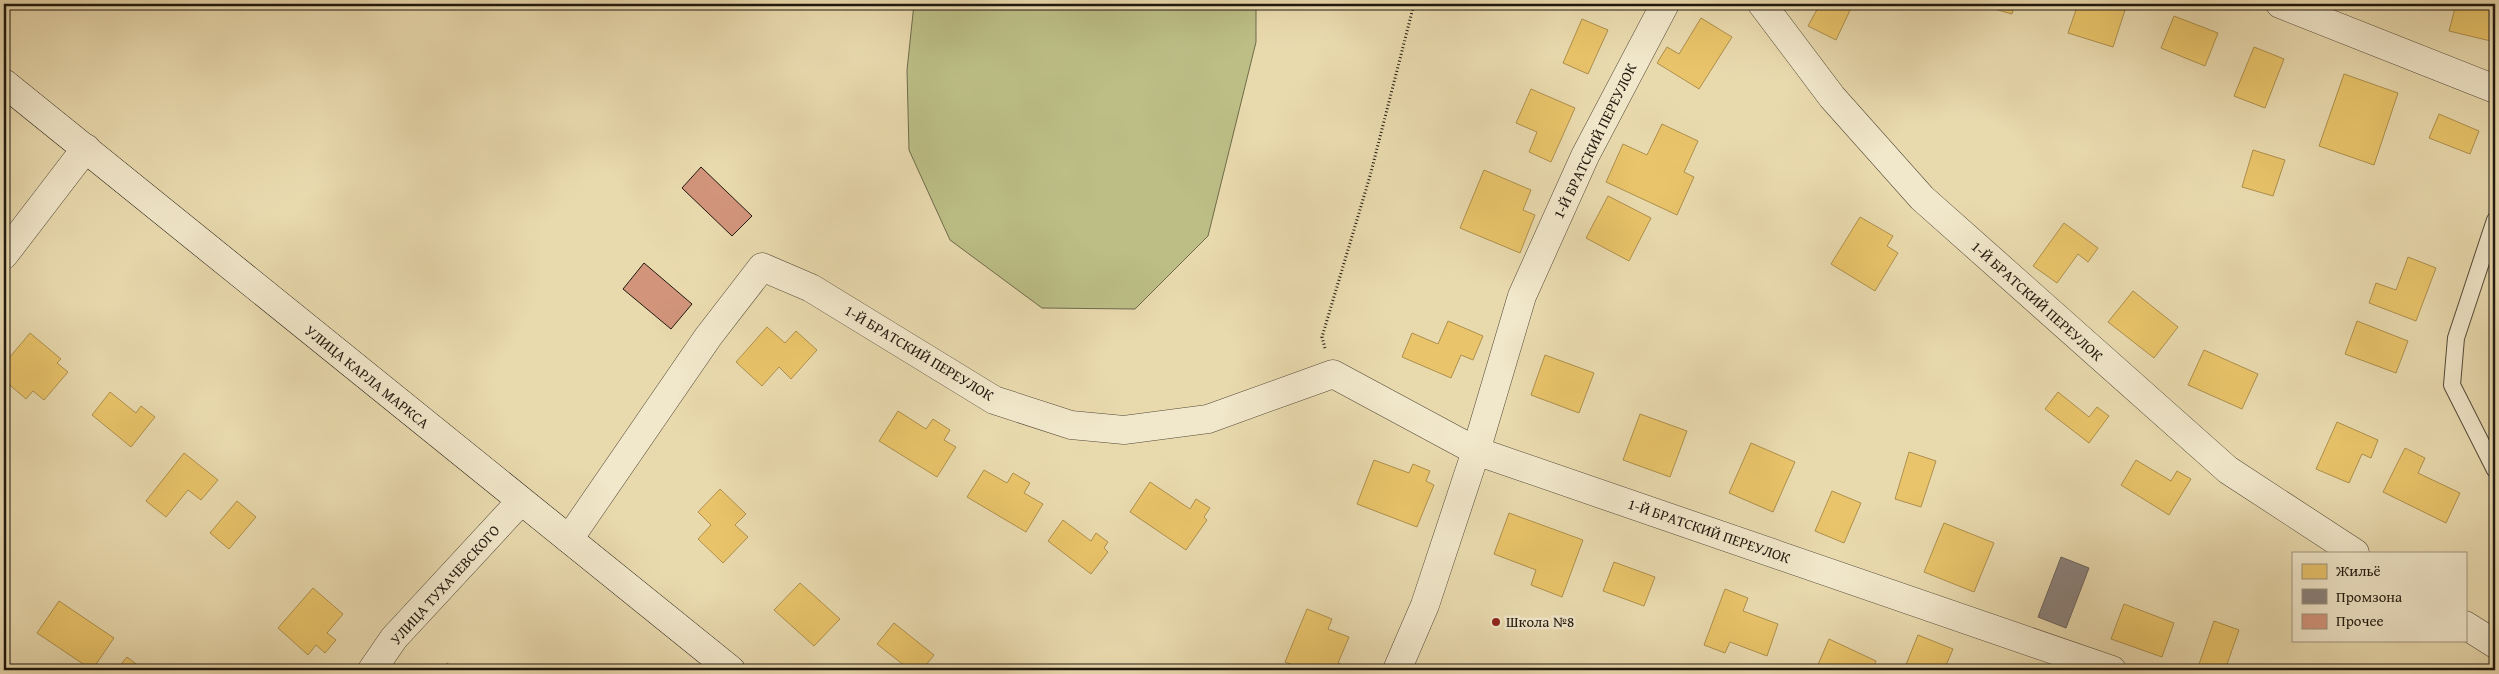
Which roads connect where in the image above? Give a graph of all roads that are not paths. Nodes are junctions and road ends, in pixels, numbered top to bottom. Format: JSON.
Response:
{"nodes":[{"id":1,"x":1664,"y":4,"type":"edge"},
{"id":2,"x":1762,"y":4,"type":"edge"},
{"id":3,"x":2280,"y":4,"type":"edge"},
{"id":4,"x":4,"y":83,"type":"edge"},
{"id":5,"x":2495,"y":89,"type":"edge"},
{"id":6,"x":86,"y":148,"type":"junction"},
{"id":7,"x":2495,"y":220,"type":"edge"},
{"id":8,"x":4,"y":255,"type":"edge"},
{"id":9,"x":1476,"y":451,"type":"junction"},
{"id":10,"x":2495,"y":470,"type":"edge"},
{"id":11,"x":520,"y":502,"type":"junction"},
{"id":12,"x":569,"y":540,"type":"junction"},
{"id":13,"x":2353,"y":552,"type":"edge"},
{"id":14,"x":2466,"y":626,"type":"edge"},
{"id":15,"x":2495,"y":644,"type":"edge"},
{"id":16,"x":372,"y":670,"type":"edge"},
{"id":17,"x":731,"y":670,"type":"edge"},
{"id":18,"x":1397,"y":670,"type":"edge"},
{"id":19,"x":2112,"y":670,"type":"edge"}],
"edges":[{"from":1,"to":9,"type":"street","name":"1-Й БРАТСКИЙ ПЕРЕУЛОК"},
{"from":2,"to":13,"type":"street","name":"1-Й БРАТСКИЙ ПЕРЕУЛОК"},
{"from":3,"to":5,"type":"street"},
{"from":4,"to":6,"type":"street","name":"УЛИЦА КАРЛА МАРКСА"},
{"from":6,"to":8,"type":"street"},
{"from":6,"to":11,"type":"street","name":"УЛИЦА КАРЛА МАРКСА"},
{"from":7,"to":10,"type":"lane"},
{"from":9,"to":12,"type":"street","name":"1-Й БРАТСКИЙ ПЕРЕУЛОК"},
{"from":9,"to":18,"type":"street","name":"1-Й БРАТСКИЙ ПЕРЕУЛОК"},
{"from":9,"to":19,"type":"street","name":"1-Й БРАТСКИЙ ПЕРЕУЛОК"},
{"from":11,"to":12,"type":"street","name":"УЛИЦА КАРЛА МАРКСА"},
{"from":11,"to":16,"type":"street","name":"УЛИЦА ТУХАЧЕВСКОГО"},
{"from":12,"to":17,"type":"street","name":"УЛИЦА КАРЛА МАРКСА"},
{"from":14,"to":15,"type":"street"}]}
